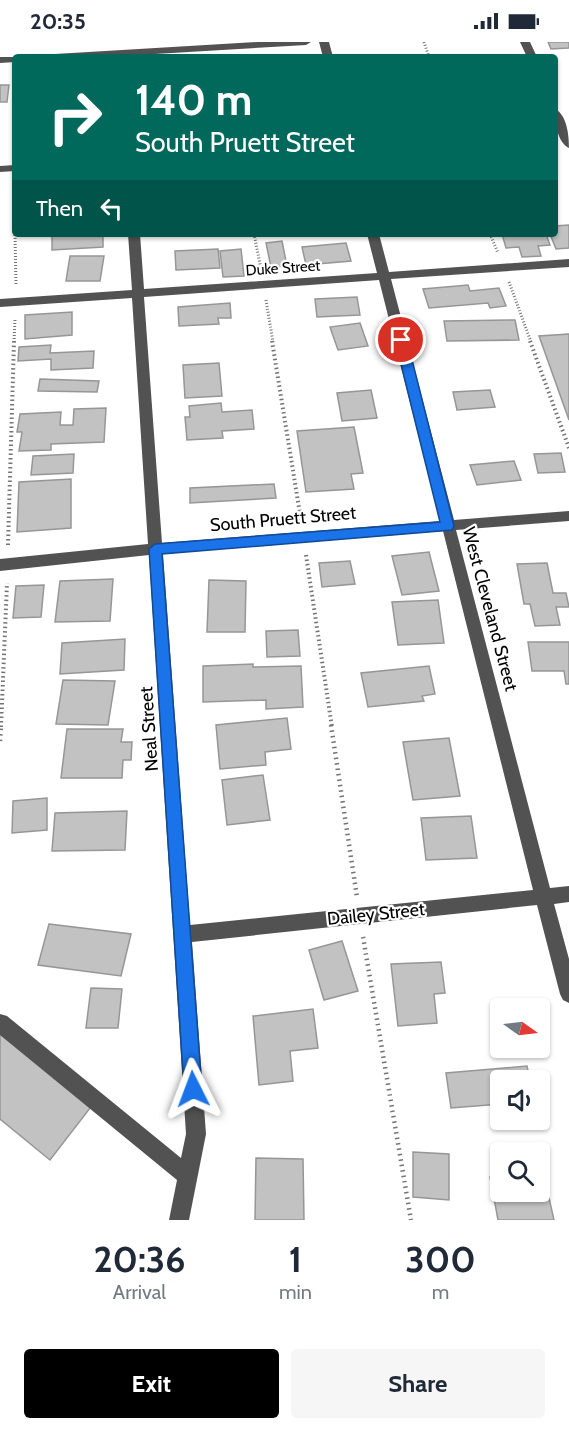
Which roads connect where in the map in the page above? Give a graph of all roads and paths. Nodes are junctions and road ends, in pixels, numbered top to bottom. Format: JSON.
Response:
{"nodes":[{"id":1,"x":306,"y":42,"type":"edge"},
{"id":2,"x":136,"y":54,"type":"edge"},
{"id":3,"x":563,"y":133,"type":"edge"},
{"id":4,"x":569,"y":144,"type":"edge"},
{"id":5,"x":15,"y":237,"type":"edge"},
{"id":6,"x":134,"y":237,"type":"edge"},
{"id":7,"x":255,"y":237,"type":"edge"},
{"id":8,"x":374,"y":237,"type":"edge"},
{"id":9,"x":491,"y":237,"type":"edge"},
{"id":10,"x":569,"y":263,"type":"edge"},
{"id":11,"x":503,"y":267,"type":"junction"},
{"id":12,"x":385,"y":276,"type":"junction"},
{"id":13,"x":264,"y":284,"type":"junction"},
{"id":14,"x":140,"y":293,"type":"junction"},
{"id":15,"x":16,"y":302,"type":"junction"},
{"id":16,"x":0,"y":303,"type":"edge"},
{"id":17,"x":569,"y":448,"type":"edge"},
{"id":18,"x":569,"y":516,"type":"edge"},
{"id":19,"x":448,"y":526,"type":"junction"},
{"id":20,"x":303,"y":537,"type":"junction"},
{"id":21,"x":155,"y":549,"type":"junction"},
{"id":22,"x":4,"y":565,"type":"edge"},
{"id":23,"x":0,"y":741,"type":"edge"},
{"id":24,"x":569,"y":894,"type":"edge"},
{"id":25,"x":545,"y":897,"type":"junction"},
{"id":26,"x":360,"y":916,"type":"junction"},
{"id":27,"x":184,"y":934,"type":"junction"},
{"id":28,"x":569,"y":994,"type":"edge"},
{"id":29,"x":0,"y":1023,"type":"edge"},
{"id":30,"x":186,"y":1175,"type":"junction"},
{"id":31,"x":179,"y":1220,"type":"edge"},
{"id":32,"x":411,"y":1220,"type":"edge"}],
"edges":[{"from":1,"to":2,"type":"street"},
{"from":3,"to":4,"type":"street"},
{"from":5,"to":15,"type":"path"},
{"from":6,"to":14,"type":"street","name":"Neal Street"},
{"from":7,"to":13,"type":"path"},
{"from":8,"to":12,"type":"street","name":"West Cleveland Street"},
{"from":9,"to":11,"type":"path"},
{"from":10,"to":11,"type":"street","name":"Duke Street"},
{"from":11,"to":12,"type":"street","name":"Duke Street"},
{"from":11,"to":17,"type":"path"},
{"from":12,"to":13,"type":"street","name":"Duke Street"},
{"from":12,"to":19,"type":"street","name":"West Cleveland Street"},
{"from":13,"to":14,"type":"street","name":"Duke Street"},
{"from":13,"to":20,"type":"path"},
{"from":14,"to":15,"type":"street","name":"Duke Street"},
{"from":14,"to":21,"type":"street","name":"Neal Street"},
{"from":15,"to":16,"type":"street","name":"Duke Street"},
{"from":15,"to":22,"type":"path"},
{"from":18,"to":19,"type":"street","name":"South Pruett Street"},
{"from":19,"to":20,"type":"street","name":"South Pruett Street"},
{"from":19,"to":25,"type":"street","name":"West Cleveland Street"},
{"from":20,"to":21,"type":"street","name":"South Pruett Street"},
{"from":20,"to":26,"type":"path"},
{"from":21,"to":22,"type":"street","name":"South Pruett Street"},
{"from":21,"to":27,"type":"street","name":"Neal Street"},
{"from":22,"to":23,"type":"path"},
{"from":24,"to":25,"type":"street","name":"Dailey Street"},
{"from":25,"to":26,"type":"street","name":"Dailey Street"},
{"from":25,"to":28,"type":"street","name":"West Cleveland Street"},
{"from":26,"to":27,"type":"street","name":"Dailey Street"},
{"from":26,"to":32,"type":"path"},
{"from":27,"to":30,"type":"street","name":"Neal Street"},
{"from":29,"to":30,"type":"street"},
{"from":30,"to":31,"type":"street","name":"Neal Street"}]}
